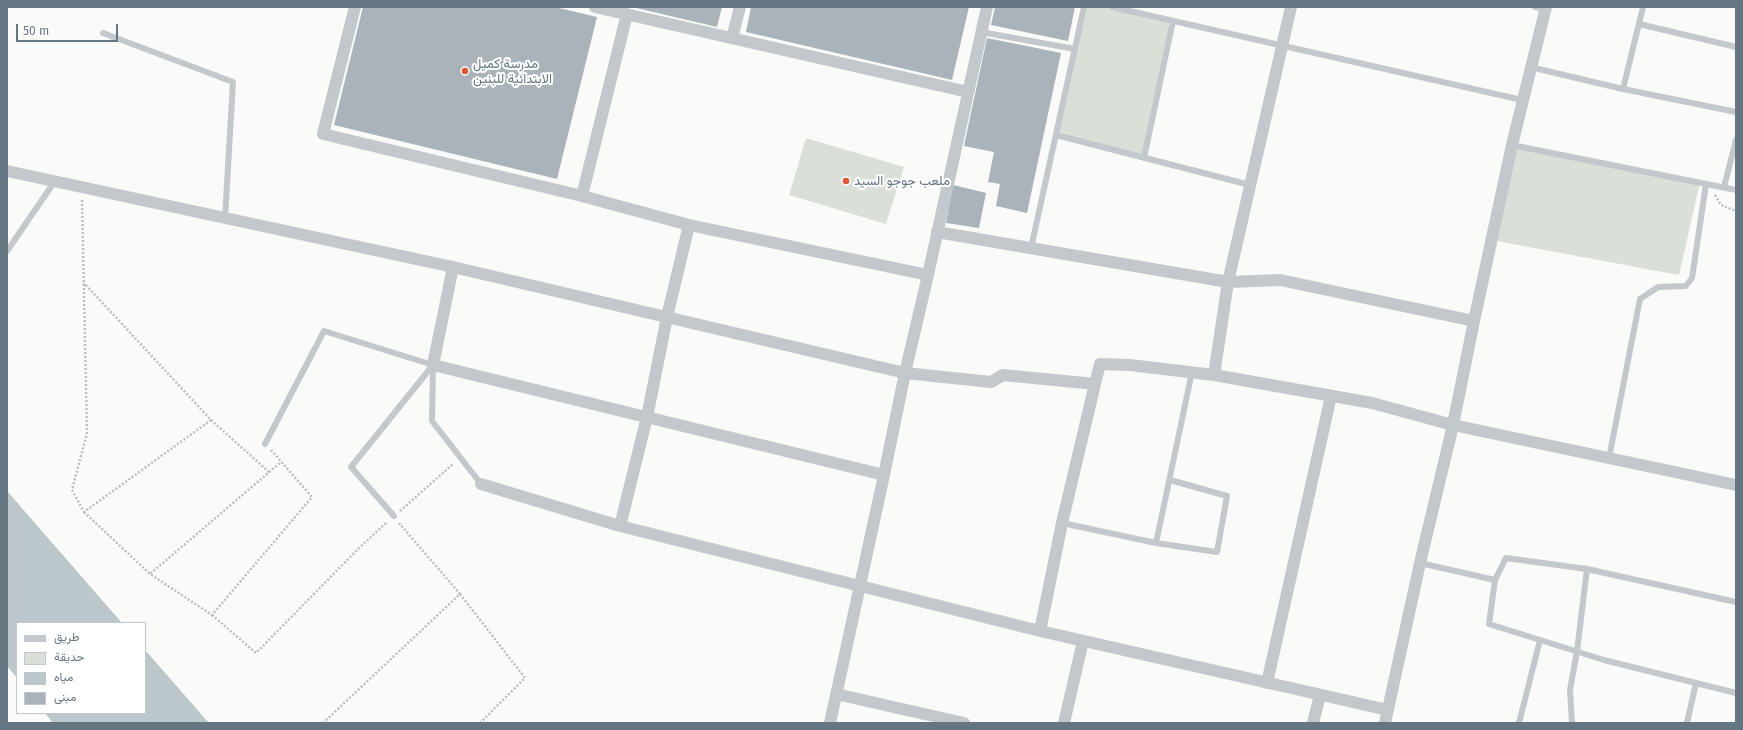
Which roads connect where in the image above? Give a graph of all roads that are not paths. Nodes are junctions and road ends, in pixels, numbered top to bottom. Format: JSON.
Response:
{"nodes":[{"id":1,"x":355,"y":7,"type":"edge"},
{"id":2,"x":595,"y":7,"type":"edge"},
{"id":3,"x":740,"y":7,"type":"edge"},
{"id":4,"x":986,"y":7,"type":"edge"},
{"id":5,"x":1084,"y":7,"type":"edge"},
{"id":6,"x":1112,"y":7,"type":"edge"},
{"id":7,"x":1291,"y":7,"type":"edge"},
{"id":8,"x":1643,"y":7,"type":"edge"},
{"id":9,"x":1542,"y":8,"type":"edge"},
{"id":10,"x":627,"y":14,"type":"junction"},
{"id":11,"x":1173,"y":21,"type":"junction"},
{"id":12,"x":1639,"y":24,"type":"junction"},
{"id":13,"x":981,"y":32,"type":"junction"},
{"id":14,"x":103,"y":33,"type":"dead end"},
{"id":15,"x":732,"y":38,"type":"junction"},
{"id":16,"x":1282,"y":46,"type":"junction"},
{"id":17,"x":1736,"y":47,"type":"edge"},
{"id":18,"x":1075,"y":49,"type":"junction"},
{"id":19,"x":1530,"y":67,"type":"junction"},
{"id":20,"x":1623,"y":89,"type":"junction"},
{"id":21,"x":968,"y":92,"type":"junction"},
{"id":22,"x":1522,"y":100,"type":"junction"},
{"id":23,"x":1736,"y":112,"type":"edge"},
{"id":24,"x":1056,"y":135,"type":"junction"},
{"id":25,"x":1736,"y":140,"type":"edge"},
{"id":26,"x":1512,"y":145,"type":"junction"},
{"id":27,"x":1144,"y":158,"type":"junction"},
{"id":28,"x":7,"y":171,"type":"edge"},
{"id":29,"x":55,"y":181,"type":"junction"},
{"id":30,"x":1706,"y":184,"type":"junction"},
{"id":31,"x":1250,"y":185,"type":"junction"},
{"id":32,"x":1724,"y":187,"type":"junction"},
{"id":33,"x":1736,"y":190,"type":"edge"},
{"id":34,"x":582,"y":196,"type":"junction"},
{"id":35,"x":225,"y":218,"type":"junction"},
{"id":36,"x":689,"y":225,"type":"junction"},
{"id":37,"x":937,"y":232,"type":"junction"},
{"id":38,"x":1031,"y":248,"type":"junction"},
{"id":39,"x":7,"y":251,"type":"edge"},
{"id":40,"x":453,"y":267,"type":"junction"},
{"id":41,"x":928,"y":276,"type":"junction"},
{"id":42,"x":1228,"y":282,"type":"junction"},
{"id":43,"x":667,"y":317,"type":"junction"},
{"id":44,"x":1474,"y":321,"type":"junction"},
{"id":45,"x":433,"y":365,"type":"junction"},
{"id":46,"x":1192,"y":372,"type":"junction"},
{"id":47,"x":905,"y":373,"type":"junction"},
{"id":48,"x":1214,"y":375,"type":"junction"},
{"id":49,"x":1095,"y":384,"type":"junction"},
{"id":50,"x":1332,"y":396,"type":"junction"},
{"id":51,"x":647,"y":417,"type":"junction"},
{"id":52,"x":1453,"y":425,"type":"junction"},
{"id":53,"x":265,"y":444,"type":"road end"},
{"id":54,"x":1609,"y":458,"type":"junction"},
{"id":55,"x":884,"y":476,"type":"junction"},
{"id":56,"x":1170,"y":480,"type":"junction"},
{"id":57,"x":481,"y":484,"type":"joint"},
{"id":58,"x":1736,"y":485,"type":"edge"},
{"id":59,"x":394,"y":516,"type":"road end"},
{"id":60,"x":1062,"y":523,"type":"junction"},
{"id":61,"x":620,"y":526,"type":"junction"},
{"id":62,"x":1156,"y":543,"type":"junction"},
{"id":63,"x":1420,"y":563,"type":"junction"},
{"id":64,"x":1587,"y":568,"type":"junction"},
{"id":65,"x":1495,"y":580,"type":"junction"},
{"id":66,"x":860,"y":585,"type":"junction"},
{"id":67,"x":1736,"y":602,"type":"edge"},
{"id":68,"x":1040,"y":631,"type":"junction"},
{"id":69,"x":1540,"y":640,"type":"junction"},
{"id":70,"x":1083,"y":641,"type":"junction"},
{"id":71,"x":1577,"y":650,"type":"junction"},
{"id":72,"x":1267,"y":683,"type":"junction"},
{"id":73,"x":1696,"y":683,"type":"junction"},
{"id":74,"x":1736,"y":693,"type":"edge"},
{"id":75,"x":836,"y":694,"type":"junction"},
{"id":76,"x":1320,"y":695,"type":"junction"},
{"id":77,"x":1388,"y":710,"type":"junction"},
{"id":78,"x":930,"y":720,"type":"edge"},
{"id":79,"x":830,"y":723,"type":"edge"},
{"id":80,"x":964,"y":723,"type":"edge"},
{"id":81,"x":1064,"y":723,"type":"edge"},
{"id":82,"x":1313,"y":723,"type":"edge"},
{"id":83,"x":1385,"y":723,"type":"edge"},
{"id":84,"x":1519,"y":723,"type":"edge"},
{"id":85,"x":1572,"y":723,"type":"edge"},
{"id":86,"x":1687,"y":723,"type":"edge"}],
"edges":[{"from":1,"to":34,"type":"street"},
{"from":2,"to":10,"type":"street"},
{"from":3,"to":15,"type":"street"},
{"from":4,"to":13,"type":"street"},
{"from":5,"to":18,"type":"lane"},
{"from":6,"to":11,"type":"lane"},
{"from":7,"to":16,"type":"street"},
{"from":8,"to":12,"type":"lane"},
{"from":9,"to":19,"type":"street"},
{"from":10,"to":15,"type":"street"},
{"from":10,"to":34,"type":"street"},
{"from":11,"to":16,"type":"lane"},
{"from":11,"to":27,"type":"lane"},
{"from":12,"to":17,"type":"lane"},
{"from":12,"to":20,"type":"lane"},
{"from":13,"to":18,"type":"lane"},
{"from":13,"to":21,"type":"street"},
{"from":14,"to":35,"type":"lane"},
{"from":15,"to":21,"type":"street"},
{"from":16,"to":22,"type":"lane"},
{"from":16,"to":31,"type":"street"},
{"from":18,"to":24,"type":"lane"},
{"from":19,"to":20,"type":"lane"},
{"from":19,"to":22,"type":"street"},
{"from":20,"to":23,"type":"lane"},
{"from":21,"to":37,"type":"street"},
{"from":22,"to":26,"type":"street"},
{"from":24,"to":27,"type":"lane"},
{"from":24,"to":38,"type":"lane"},
{"from":25,"to":32,"type":"lane"},
{"from":26,"to":30,"type":"lane"},
{"from":26,"to":44,"type":"street"},
{"from":27,"to":31,"type":"lane"},
{"from":28,"to":29,"type":"street"},
{"from":29,"to":35,"type":"street"},
{"from":29,"to":39,"type":"lane"},
{"from":30,"to":32,"type":"lane"},
{"from":30,"to":54,"type":"lane"},
{"from":31,"to":42,"type":"street"},
{"from":32,"to":33,"type":"lane"},
{"from":34,"to":36,"type":"street"},
{"from":35,"to":40,"type":"street"},
{"from":36,"to":41,"type":"street"},
{"from":36,"to":43,"type":"street"},
{"from":37,"to":38,"type":"street"},
{"from":37,"to":41,"type":"street"},
{"from":38,"to":42,"type":"street"},
{"from":40,"to":43,"type":"street"},
{"from":40,"to":45,"type":"street"},
{"from":41,"to":47,"type":"street"},
{"from":42,"to":44,"type":"street"},
{"from":42,"to":48,"type":"street"},
{"from":43,"to":47,"type":"street"},
{"from":43,"to":51,"type":"street"},
{"from":44,"to":52,"type":"street"},
{"from":45,"to":51,"type":"street"},
{"from":45,"to":53,"type":"lane"},
{"from":45,"to":57,"type":"lane"},
{"from":45,"to":59,"type":"lane"},
{"from":46,"to":48,"type":"street"},
{"from":46,"to":49,"type":"street"},
{"from":46,"to":56,"type":"lane"},
{"from":47,"to":49,"type":"street"},
{"from":47,"to":55,"type":"street"},
{"from":48,"to":50,"type":"street"},
{"from":49,"to":60,"type":"street"},
{"from":50,"to":52,"type":"street"},
{"from":50,"to":72,"type":"street"},
{"from":51,"to":55,"type":"street"},
{"from":51,"to":61,"type":"street"},
{"from":52,"to":54,"type":"street"},
{"from":52,"to":63,"type":"street"},
{"from":54,"to":58,"type":"street"},
{"from":55,"to":66,"type":"street"},
{"from":56,"to":62,"type":"lane"},
{"from":56,"to":62,"type":"lane"},
{"from":57,"to":61,"type":"street"},
{"from":60,"to":62,"type":"lane"},
{"from":60,"to":68,"type":"street"},
{"from":61,"to":66,"type":"street"},
{"from":63,"to":65,"type":"lane"},
{"from":63,"to":77,"type":"street"},
{"from":64,"to":65,"type":"lane"},
{"from":64,"to":67,"type":"lane"},
{"from":64,"to":71,"type":"lane"},
{"from":65,"to":69,"type":"lane"},
{"from":66,"to":68,"type":"street"},
{"from":66,"to":75,"type":"street"},
{"from":68,"to":70,"type":"street"},
{"from":69,"to":71,"type":"lane"},
{"from":69,"to":84,"type":"lane"},
{"from":70,"to":72,"type":"street"},
{"from":70,"to":81,"type":"street"},
{"from":71,"to":73,"type":"lane"},
{"from":71,"to":85,"type":"lane"},
{"from":72,"to":76,"type":"street"},
{"from":73,"to":74,"type":"lane"},
{"from":73,"to":86,"type":"lane"},
{"from":75,"to":78,"type":"street"},
{"from":75,"to":79,"type":"street"},
{"from":76,"to":77,"type":"street"},
{"from":76,"to":82,"type":"street"},
{"from":77,"to":83,"type":"street"},
{"from":78,"to":80,"type":"street"}]}
